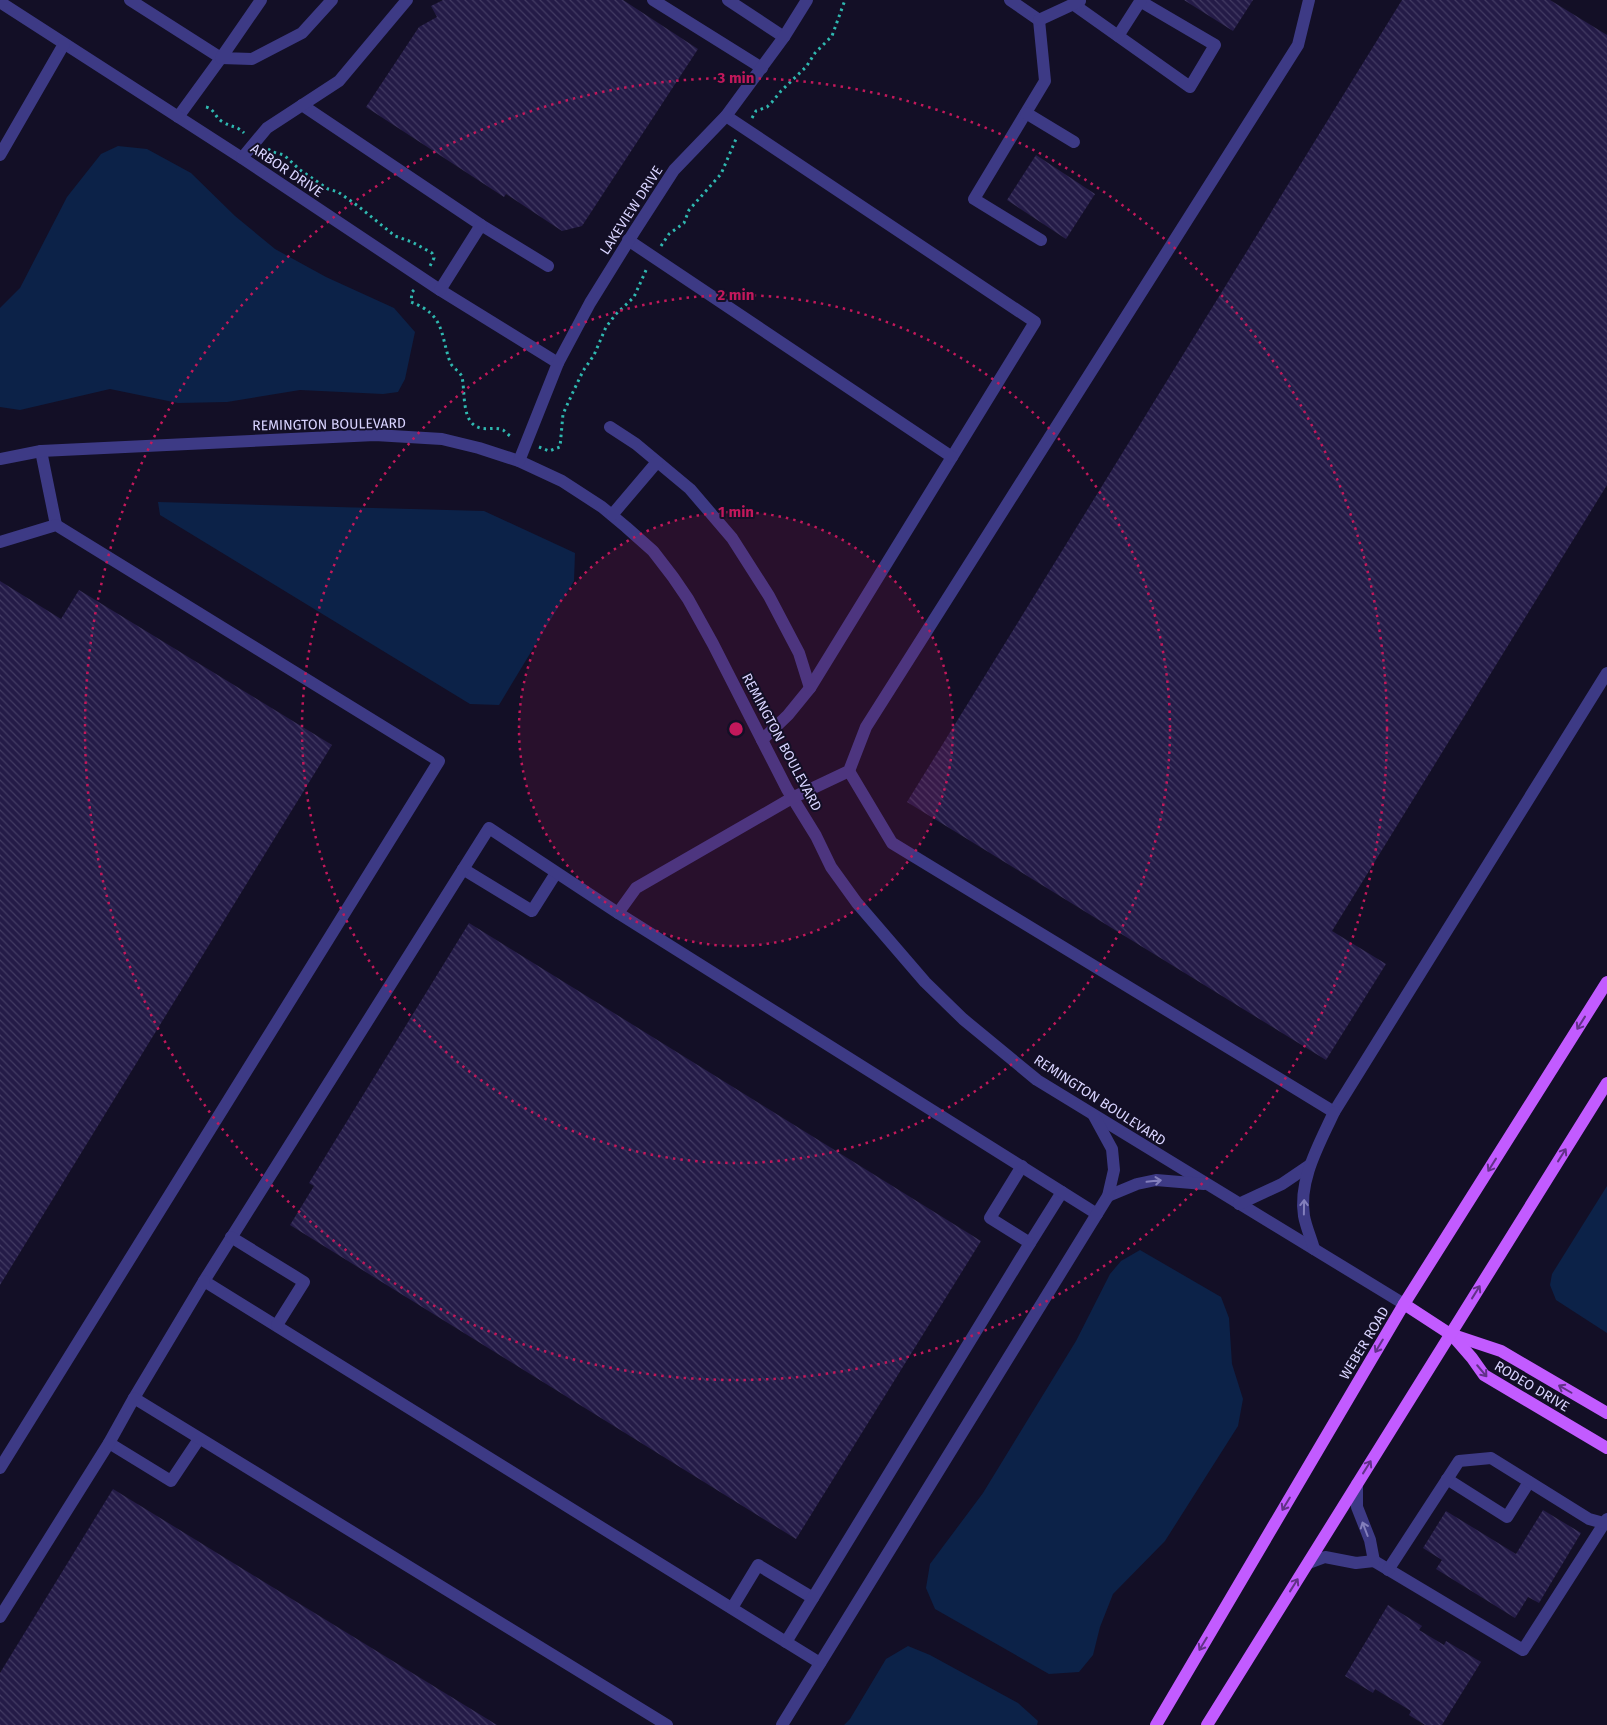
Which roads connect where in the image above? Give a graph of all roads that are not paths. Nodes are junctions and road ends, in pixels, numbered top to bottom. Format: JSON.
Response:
{"nodes":[{"id":1,"x":130,"y":0,"type":"edge"},
{"id":2,"x":261,"y":0,"type":"edge"},
{"id":3,"x":332,"y":0,"type":"edge"},
{"id":4,"x":407,"y":0,"type":"edge"},
{"id":5,"x":653,"y":0,"type":"edge"},
{"id":6,"x":728,"y":0,"type":"edge"},
{"id":7,"x":808,"y":0,"type":"edge"},
{"id":8,"x":1010,"y":0,"type":"edge"},
{"id":9,"x":1309,"y":0,"type":"edge"},
{"id":10,"x":1141,"y":1,"type":"edge"},
{"id":11,"x":0,"y":2,"type":"edge"},
{"id":12,"x":1077,"y":2,"type":"edge"},
{"id":13,"x":1039,"y":20,"type":"junction"},
{"id":14,"x":1118,"y":36,"type":"junction"},
{"id":15,"x":784,"y":37,"type":"junction"},
{"id":16,"x":64,"y":44,"type":"junction"},
{"id":17,"x":221,"y":58,"type":"junction"},
{"id":18,"x":762,"y":68,"type":"junction"},
{"id":19,"x":302,"y":106,"type":"junction"},
{"id":20,"x":1026,"y":113,"type":"junction"},
{"id":21,"x":726,"y":116,"type":"junction"},
{"id":22,"x":178,"y":117,"type":"junction"},
{"id":23,"x":1074,"y":142,"type":"dead end"},
{"id":24,"x":0,"y":155,"type":"edge"},
{"id":25,"x":242,"y":158,"type":"junction"},
{"id":26,"x":481,"y":225,"type":"junction"},
{"id":27,"x":628,"y":240,"type":"junction"},
{"id":28,"x":1042,"y":240,"type":"dead end"},
{"id":29,"x":548,"y":266,"type":"dead end"},
{"id":30,"x":440,"y":290,"type":"junction"},
{"id":31,"x":558,"y":362,"type":"junction"},
{"id":32,"x":610,"y":427,"type":"dead end"},
{"id":33,"x":41,"y":450,"type":"junction"},
{"id":34,"x":952,"y":457,"type":"junction"},
{"id":35,"x":0,"y":459,"type":"edge"},
{"id":36,"x":519,"y":461,"type":"junction"},
{"id":37,"x":657,"y":462,"type":"junction"},
{"id":38,"x":612,"y":515,"type":"junction"},
{"id":39,"x":56,"y":525,"type":"junction"},
{"id":40,"x":0,"y":542,"type":"edge"},
{"id":41,"x":1607,"y":673,"type":"edge"},
{"id":42,"x":810,"y":688,"type":"junction"},
{"id":43,"x":762,"y":740,"type":"junction"},
{"id":44,"x":849,"y":771,"type":"junction"},
{"id":45,"x":792,"y":798,"type":"junction"},
{"id":46,"x":463,"y":869,"type":"junction"},
{"id":47,"x":556,"y":872,"type":"junction"},
{"id":48,"x":618,"y":913,"type":"junction"},
{"id":49,"x":1607,"y":982,"type":"edge"},
{"id":50,"x":1607,"y":1083,"type":"edge"},
{"id":51,"x":1334,"y":1112,"type":"junction"},
{"id":52,"x":1094,"y":1116,"type":"junction"},
{"id":53,"x":1310,"y":1164,"type":"junction"},
{"id":54,"x":1022,"y":1166,"type":"junction"},
{"id":55,"x":1206,"y":1184,"type":"junction"},
{"id":56,"x":1062,"y":1192,"type":"junction"},
{"id":57,"x":1108,"y":1196,"type":"junction"},
{"id":58,"x":1239,"y":1204,"type":"junction"},
{"id":59,"x":1098,"y":1214,"type":"junction"},
{"id":60,"x":231,"y":1237,"type":"junction"},
{"id":61,"x":1030,"y":1243,"type":"junction"},
{"id":62,"x":1314,"y":1249,"type":"junction"},
{"id":63,"x":204,"y":1281,"type":"junction"},
{"id":64,"x":1404,"y":1304,"type":"junction"},
{"id":65,"x":277,"y":1325,"type":"junction"},
{"id":66,"x":1450,"y":1334,"type":"junction"},
{"id":67,"x":134,"y":1398,"type":"junction"},
{"id":68,"x":1607,"y":1413,"type":"edge"},
{"id":69,"x":199,"y":1439,"type":"junction"},
{"id":70,"x":109,"y":1443,"type":"junction"},
{"id":71,"x":1607,"y":1448,"type":"edge"},
{"id":72,"x":4,"y":1452,"type":"edge"},
{"id":73,"x":0,"y":1468,"type":"edge"},
{"id":74,"x":1447,"y":1479,"type":"junction"},
{"id":75,"x":1529,"y":1482,"type":"junction"},
{"id":76,"x":1357,"y":1484,"type":"junction"},
{"id":77,"x":1606,"y":1522,"type":"edge"},
{"id":78,"x":1374,"y":1561,"type":"junction"},
{"id":79,"x":1309,"y":1563,"type":"junction"},
{"id":80,"x":1388,"y":1570,"type":"junction"},
{"id":81,"x":813,"y":1598,"type":"junction"},
{"id":82,"x":732,"y":1608,"type":"junction"},
{"id":83,"x":0,"y":1617,"type":"edge"},
{"id":84,"x":786,"y":1642,"type":"junction"},
{"id":85,"x":820,"y":1663,"type":"junction"},
{"id":86,"x":662,"y":1724,"type":"edge"},
{"id":87,"x":782,"y":1725,"type":"edge"},
{"id":88,"x":1156,"y":1725,"type":"edge"},
{"id":89,"x":1206,"y":1725,"type":"edge"}],
"edges":[{"from":1,"to":17,"type":"street"},
{"from":2,"to":17,"type":"street"},
{"from":3,"to":17,"type":"street"},
{"from":4,"to":19,"type":"street"},
{"from":5,"to":18,"type":"street"},
{"from":6,"to":15,"type":"street"},
{"from":7,"to":15,"type":"street","name":"LAKEVIEW DRIVE"},
{"from":8,"to":13,"type":"street"},
{"from":9,"to":44,"type":"street"},
{"from":10,"to":14,"type":"street"},
{"from":10,"to":14,"type":"street"},
{"from":11,"to":16,"type":"street","name":"ARBOR DRIVE"},
{"from":12,"to":13,"type":"street"},
{"from":12,"to":14,"type":"street"},
{"from":13,"to":20,"type":"street"},
{"from":15,"to":18,"type":"street","name":"LAKEVIEW DRIVE"},
{"from":16,"to":22,"type":"street","name":"ARBOR DRIVE"},
{"from":16,"to":24,"type":"street"},
{"from":17,"to":22,"type":"street"},
{"from":18,"to":21,"type":"street","name":"LAKEVIEW DRIVE"},
{"from":19,"to":25,"type":"street"},
{"from":19,"to":26,"type":"street"},
{"from":20,"to":23,"type":"street"},
{"from":20,"to":28,"type":"street"},
{"from":21,"to":27,"type":"street","name":"LAKEVIEW DRIVE"},
{"from":21,"to":34,"type":"street"},
{"from":22,"to":25,"type":"street","name":"ARBOR DRIVE"},
{"from":25,"to":30,"type":"street","name":"ARBOR DRIVE"},
{"from":26,"to":29,"type":"street"},
{"from":26,"to":30,"type":"street"},
{"from":27,"to":31,"type":"street","name":"LAKEVIEW DRIVE"},
{"from":27,"to":34,"type":"street"},
{"from":30,"to":31,"type":"street","name":"ARBOR DRIVE"},
{"from":31,"to":36,"type":"street","name":"LAKEVIEW DRIVE"},
{"from":32,"to":37,"type":"street"},
{"from":33,"to":35,"type":"street","name":"REMINGTON BOULEVARD"},
{"from":33,"to":36,"type":"street","name":"REMINGTON BOULEVARD"},
{"from":33,"to":39,"type":"street"},
{"from":34,"to":42,"type":"street"},
{"from":36,"to":38,"type":"street","name":"REMINGTON BOULEVARD"},
{"from":37,"to":38,"type":"street"},
{"from":37,"to":42,"type":"street"},
{"from":38,"to":43,"type":"street","name":"REMINGTON BOULEVARD"},
{"from":39,"to":40,"type":"street"},
{"from":39,"to":72,"type":"street"},
{"from":41,"to":51,"type":"street"},
{"from":42,"to":43,"type":"street"},
{"from":43,"to":45,"type":"street","name":"REMINGTON BOULEVARD"},
{"from":44,"to":45,"type":"street"},
{"from":44,"to":51,"type":"street"},
{"from":45,"to":48,"type":"street"},
{"from":45,"to":52,"type":"street","name":"REMINGTON BOULEVARD"},
{"from":46,"to":47,"type":"street"},
{"from":46,"to":47,"type":"street"},
{"from":46,"to":60,"type":"street"},
{"from":47,"to":48,"type":"street"},
{"from":48,"to":54,"type":"street"},
{"from":49,"to":64,"type":"main road","name":"WEBER ROAD","one_way":true},
{"from":66,"to":50,"type":"main road","one_way":true},
{"from":51,"to":53,"type":"street"},
{"from":52,"to":55,"type":"street","name":"REMINGTON BOULEVARD"},
{"from":52,"to":57,"type":"street"},
{"from":53,"to":58,"type":"street"},
{"from":62,"to":53,"type":"street","one_way":true},
{"from":54,"to":56,"type":"street"},
{"from":54,"to":61,"type":"street"},
{"from":57,"to":55,"type":"street","one_way":true},
{"from":55,"to":58,"type":"street","name":"REMINGTON BOULEVARD"},
{"from":56,"to":59,"type":"street"},
{"from":56,"to":61,"type":"street"},
{"from":57,"to":59,"type":"street"},
{"from":58,"to":62,"type":"street","name":"REMINGTON BOULEVARD"},
{"from":59,"to":85,"type":"street"},
{"from":60,"to":63,"type":"street"},
{"from":60,"to":65,"type":"street"},
{"from":61,"to":81,"type":"street"},
{"from":62,"to":64,"type":"street","name":"REMINGTON BOULEVARD"},
{"from":63,"to":65,"type":"street"},
{"from":63,"to":67,"type":"street"},
{"from":64,"to":66,"type":"main road","name":"REMINGTON BOULEVARD"},
{"from":64,"to":88,"type":"main road","name":"WEBER ROAD","one_way":true},
{"from":65,"to":82,"type":"street"},
{"from":68,"to":66,"type":"main road","name":"RODEO DRIVE","one_way":true},
{"from":66,"to":71,"type":"main road","name":"RODEO DRIVE","one_way":true},
{"from":76,"to":66,"type":"main road","one_way":true},
{"from":67,"to":69,"type":"street"},
{"from":67,"to":70,"type":"street"},
{"from":69,"to":70,"type":"street"},
{"from":69,"to":86,"type":"street"},
{"from":70,"to":83,"type":"street"},
{"from":72,"to":73,"type":"street"},
{"from":74,"to":75,"type":"street"},
{"from":74,"to":75,"type":"street"},
{"from":74,"to":80,"type":"street"},
{"from":75,"to":77,"type":"street"},
{"from":78,"to":76,"type":"street","one_way":true},
{"from":76,"to":79,"type":"main road"},
{"from":77,"to":80,"type":"street"},
{"from":78,"to":79,"type":"street"},
{"from":78,"to":80,"type":"street"},
{"from":89,"to":79,"type":"main road","one_way":true},
{"from":81,"to":82,"type":"street"},
{"from":81,"to":84,"type":"street"},
{"from":82,"to":84,"type":"street"},
{"from":84,"to":85,"type":"street"},
{"from":85,"to":87,"type":"street"}]}
